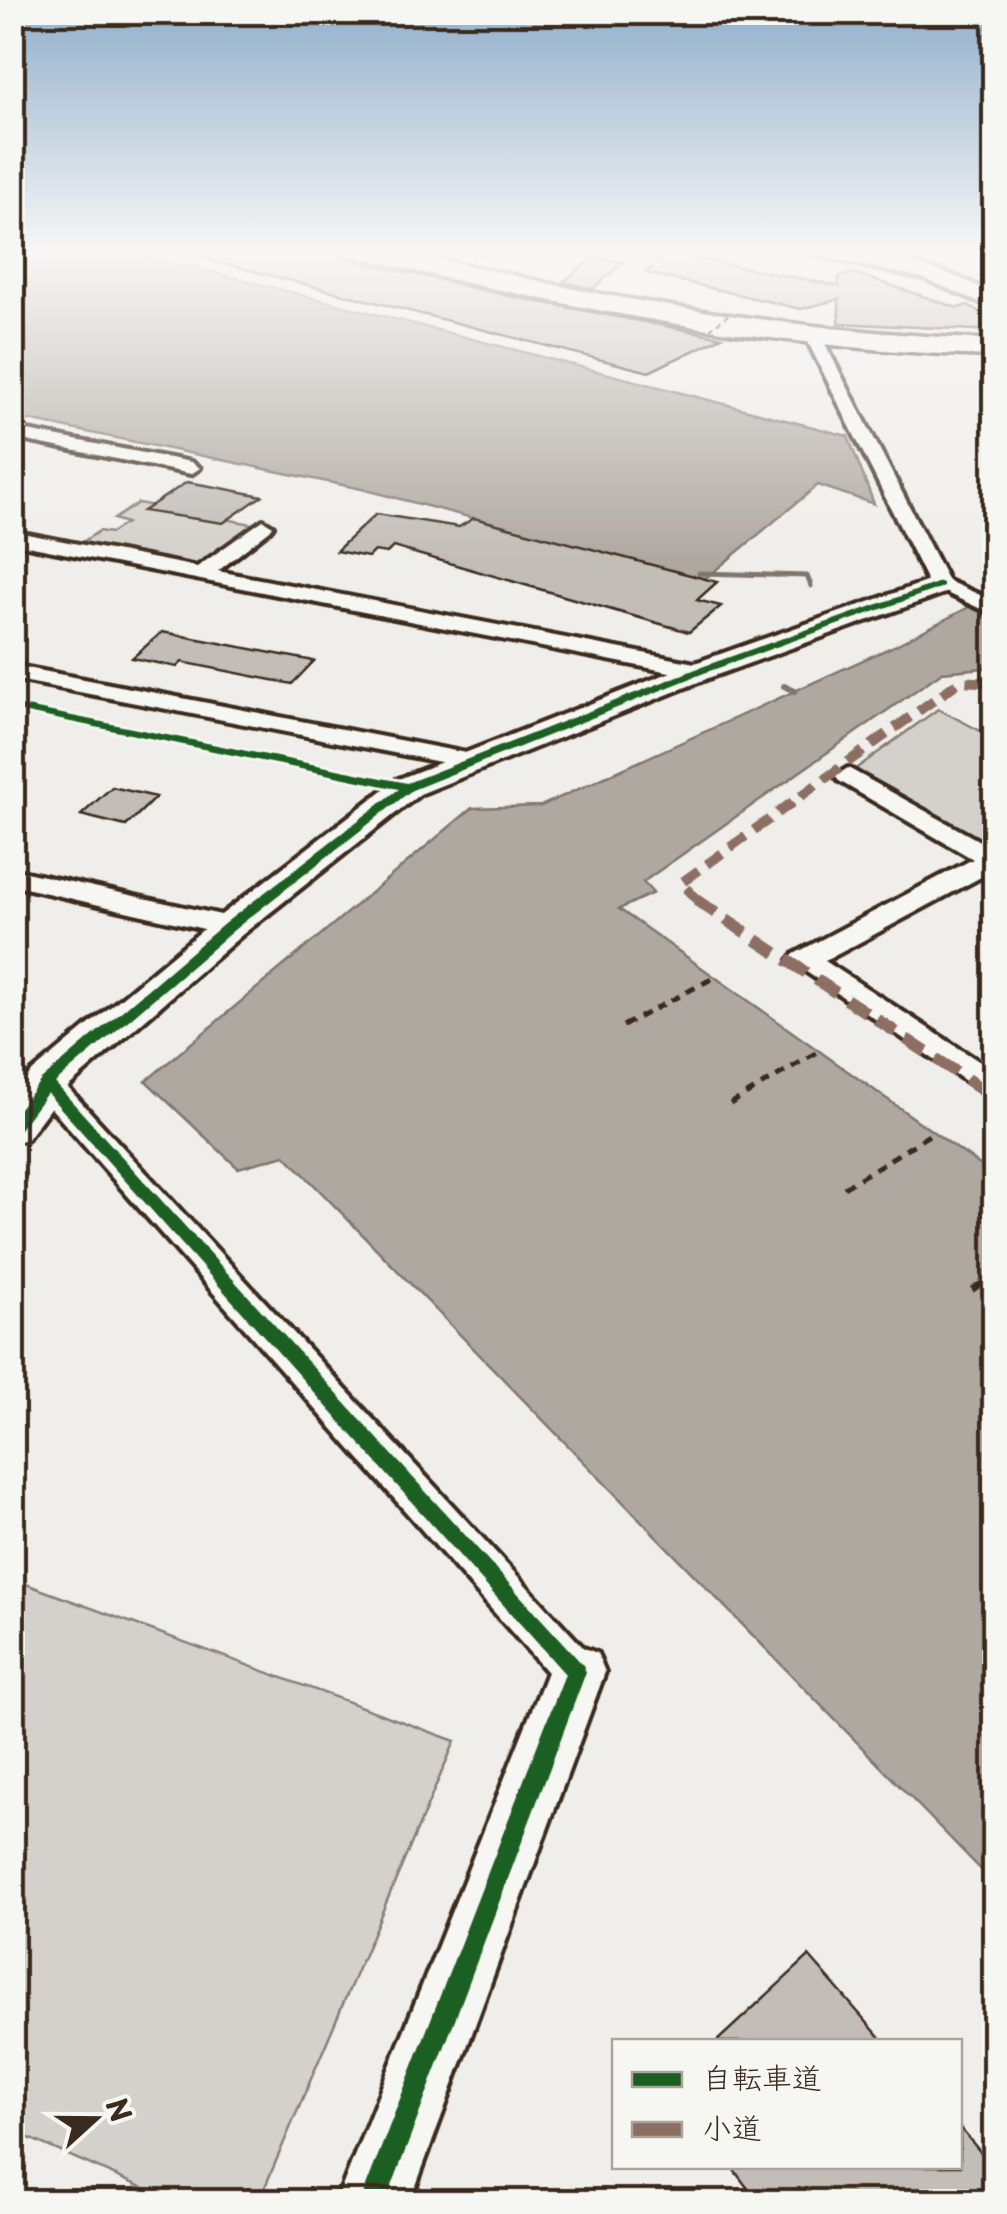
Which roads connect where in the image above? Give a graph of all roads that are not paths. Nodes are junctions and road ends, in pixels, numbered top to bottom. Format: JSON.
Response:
{"nodes":[{"id":1,"x":822,"y":353,"type":"edge"},
{"id":2,"x":12,"y":432,"type":"edge"},
{"id":3,"x":191,"y":468,"type":"dead end"},
{"id":4,"x":263,"y":526,"type":"dead end"},
{"id":5,"x":12,"y":537,"type":"edge"},
{"id":6,"x":202,"y":573,"type":"junction"},
{"id":7,"x":953,"y":591,"type":"junction"},
{"id":8,"x":994,"y":609,"type":"edge"},
{"id":9,"x":12,"y":672,"type":"edge"},
{"id":10,"x":700,"y":672,"type":"junction"},
{"id":11,"x":471,"y":760,"type":"junction"},
{"id":12,"x":848,"y":776,"type":"dead end"},
{"id":13,"x":994,"y":860,"type":"edge"},
{"id":14,"x":12,"y":876,"type":"edge"},
{"id":15,"x":230,"y":926,"type":"junction"},
{"id":16,"x":46,"y":1083,"type":"junction"},
{"id":17,"x":994,"y":1086,"type":"edge"},
{"id":18,"x":12,"y":1129,"type":"edge"},
{"id":19,"x":576,"y":1672,"type":"joint"},
{"id":20,"x":373,"y":2202,"type":"edge"}],
"edges":[{"from":1,"to":7,"type":"street"},
{"from":2,"to":3,"type":"street"},
{"from":4,"to":6,"type":"street"},
{"from":5,"to":6,"type":"street"},
{"from":6,"to":10,"type":"street"},
{"from":7,"to":8,"type":"street"},
{"from":7,"to":10,"type":"street"},
{"from":9,"to":11,"type":"street"},
{"from":10,"to":11,"type":"street"},
{"from":11,"to":15,"type":"street"},
{"from":12,"to":13,"type":"street"},
{"from":13,"to":17,"type":"street"},
{"from":14,"to":15,"type":"street"},
{"from":15,"to":16,"type":"street"},
{"from":16,"to":18,"type":"street"},
{"from":16,"to":19,"type":"street"},
{"from":19,"to":20,"type":"street"}]}
